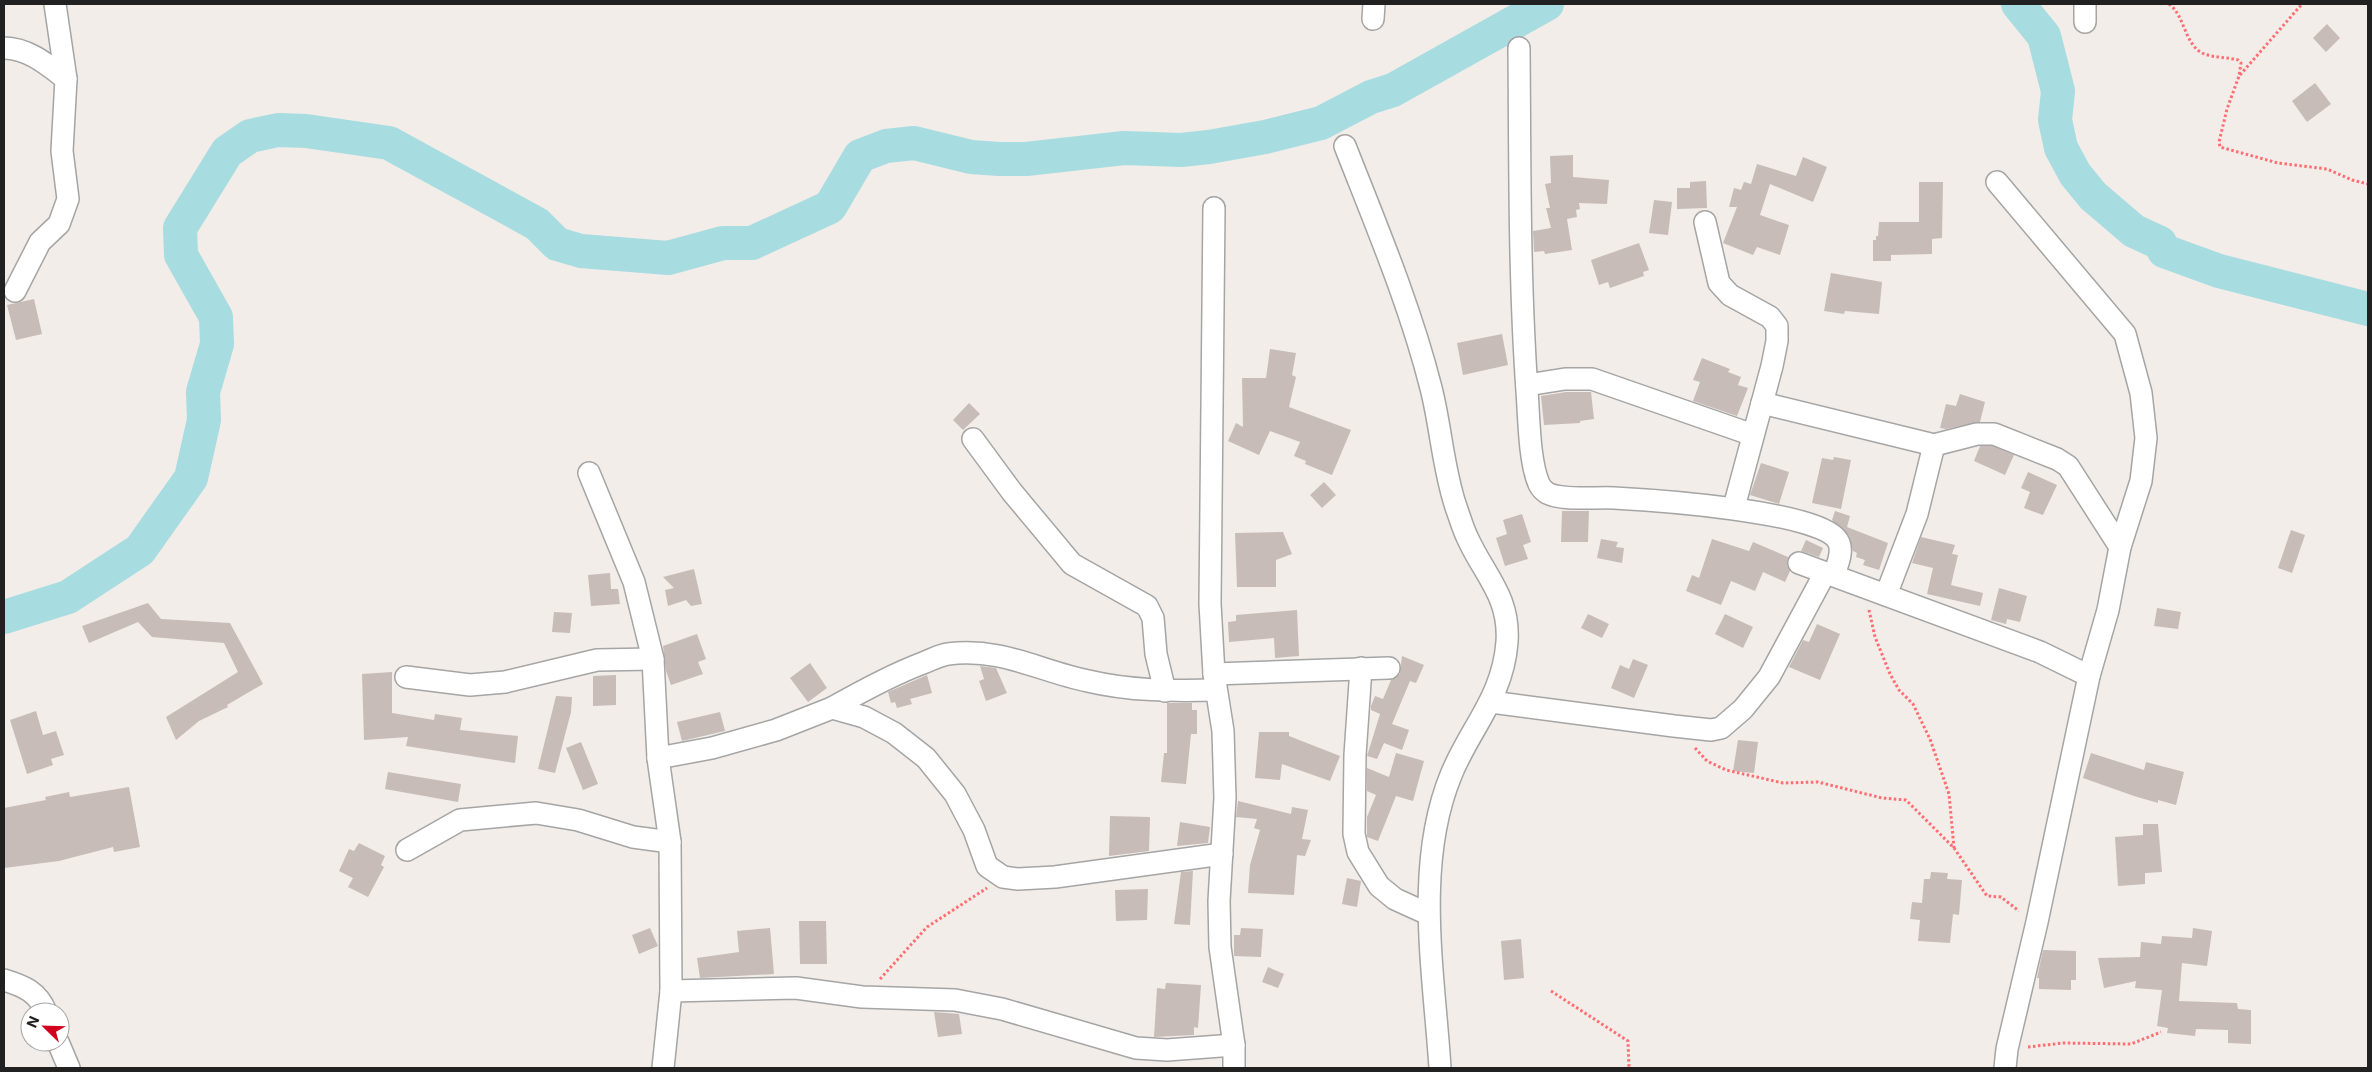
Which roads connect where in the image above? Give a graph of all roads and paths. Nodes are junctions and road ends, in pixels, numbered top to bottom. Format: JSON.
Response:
{"nodes":[{"id":1,"x":55,"y":4,"type":"edge"},
{"id":2,"x":2169,"y":4,"type":"edge"},
{"id":3,"x":2302,"y":4,"type":"edge"},
{"id":4,"x":4,"y":48,"type":"edge"},
{"id":5,"x":1519,"y":48,"type":"dead end"},
{"id":6,"x":2239,"y":76,"type":"junction"},
{"id":7,"x":66,"y":79,"type":"junction"},
{"id":8,"x":1345,"y":146,"type":"dead end"},
{"id":9,"x":1997,"y":182,"type":"dead end"},
{"id":10,"x":2368,"y":184,"type":"edge"},
{"id":11,"x":1214,"y":208,"type":"dead end"},
{"id":12,"x":1705,"y":222,"type":"dead end"},
{"id":13,"x":15,"y":291,"type":"dead end"},
{"id":14,"x":1526,"y":385,"type":"junction"},
{"id":15,"x":1762,"y":403,"type":"junction"},
{"id":16,"x":1753,"y":435,"type":"junction"},
{"id":17,"x":973,"y":439,"type":"dead end"},
{"id":18,"x":1934,"y":445,"type":"junction"},
{"id":19,"x":589,"y":473,"type":"dead end"},
{"id":20,"x":1734,"y":507,"type":"junction"},
{"id":21,"x":2120,"y":547,"type":"junction"},
{"id":22,"x":1799,"y":563,"type":"dead end"},
{"id":23,"x":1829,"y":574,"type":"junction"},
{"id":24,"x":1863,"y":585,"type":"junction"},
{"id":25,"x":1886,"y":594,"type":"junction"},
{"id":26,"x":653,"y":658,"type":"junction"},
{"id":27,"x":1361,"y":668,"type":"junction"},
{"id":28,"x":1389,"y":668,"type":"dead end"},
{"id":29,"x":2089,"y":676,"type":"junction"},
{"id":30,"x":406,"y":677,"type":"dead end"},
{"id":31,"x":1215,"y":682,"type":"junction"},
{"id":32,"x":1165,"y":691,"type":"junction"},
{"id":33,"x":1491,"y":702,"type":"junction"},
{"id":34,"x":832,"y":708,"type":"junction"},
{"id":35,"x":1674,"y":726,"type":"junction"},
{"id":36,"x":658,"y":758,"type":"junction"},
{"id":37,"x":670,"y":842,"type":"junction"},
{"id":38,"x":1954,"y":848,"type":"junction"},
{"id":39,"x":407,"y":850,"type":"dead end"},
{"id":40,"x":1222,"y":854,"type":"junction"},
{"id":41,"x":1002,"y":877,"type":"junction"},
{"id":42,"x":1428,"y":914,"type":"junction"},
{"id":43,"x":2037,"y":922,"type":"junction"},
{"id":44,"x":4,"y":980,"type":"edge"},
{"id":45,"x":671,"y":991,"type":"junction"},
{"id":46,"x":1552,"y":991,"type":"dead end"},
{"id":47,"x":862,"y":997,"type":"junction"},
{"id":48,"x":41,"y":1002,"type":"edge"},
{"id":49,"x":2161,"y":1032,"type":"dead end"},
{"id":50,"x":1234,"y":1045,"type":"junction"},
{"id":51,"x":62,"y":1052,"type":"edge"},
{"id":52,"x":2006,"y":1059,"type":"edge"},
{"id":53,"x":69,"y":1068,"type":"edge"},
{"id":54,"x":663,"y":1068,"type":"edge"},
{"id":55,"x":1234,"y":1068,"type":"edge"},
{"id":56,"x":1440,"y":1068,"type":"edge"},
{"id":57,"x":1629,"y":1068,"type":"edge"}],
"edges":[{"from":1,"to":7,"type":"street"},
{"from":2,"to":6,"type":"path"},
{"from":3,"to":6,"type":"path"},
{"from":4,"to":7,"type":"street"},
{"from":5,"to":14,"type":"street"},
{"from":6,"to":10,"type":"path"},
{"from":7,"to":13,"type":"street"},
{"from":8,"to":33,"type":"street"},
{"from":9,"to":21,"type":"street"},
{"from":11,"to":31,"type":"street"},
{"from":12,"to":15,"type":"street"},
{"from":14,"to":16,"type":"street"},
{"from":14,"to":20,"type":"street"},
{"from":15,"to":16,"type":"street"},
{"from":15,"to":18,"type":"street"},
{"from":16,"to":20,"type":"street"},
{"from":17,"to":32,"type":"street"},
{"from":18,"to":21,"type":"street"},
{"from":18,"to":25,"type":"street"},
{"from":19,"to":26,"type":"street"},
{"from":20,"to":23,"type":"street"},
{"from":21,"to":29,"type":"street"},
{"from":22,"to":23,"type":"street"},
{"from":23,"to":24,"type":"street"},
{"from":23,"to":35,"type":"street"},
{"from":24,"to":25,"type":"street"},
{"from":24,"to":38,"type":"path"},
{"from":25,"to":29,"type":"street"},
{"from":26,"to":30,"type":"street"},
{"from":26,"to":36,"type":"street"},
{"from":27,"to":28,"type":"street"},
{"from":27,"to":31,"type":"street"},
{"from":27,"to":42,"type":"street"},
{"from":29,"to":43,"type":"street"},
{"from":31,"to":32,"type":"street"},
{"from":31,"to":40,"type":"street"},
{"from":32,"to":34,"type":"street"},
{"from":33,"to":35,"type":"street"},
{"from":33,"to":42,"type":"street"},
{"from":34,"to":36,"type":"street"},
{"from":34,"to":41,"type":"street"},
{"from":35,"to":38,"type":"path"},
{"from":36,"to":37,"type":"street"},
{"from":37,"to":39,"type":"street"},
{"from":37,"to":45,"type":"street"},
{"from":38,"to":43,"type":"path"},
{"from":40,"to":41,"type":"street"},
{"from":40,"to":50,"type":"street"},
{"from":41,"to":47,"type":"path"},
{"from":42,"to":56,"type":"street"},
{"from":43,"to":52,"type":"street"},
{"from":44,"to":48,"type":"street"},
{"from":45,"to":47,"type":"street"},
{"from":45,"to":54,"type":"street"},
{"from":46,"to":57,"type":"path"},
{"from":47,"to":50,"type":"street"},
{"from":49,"to":52,"type":"path"},
{"from":50,"to":55,"type":"street"},
{"from":51,"to":53,"type":"street"}]}
